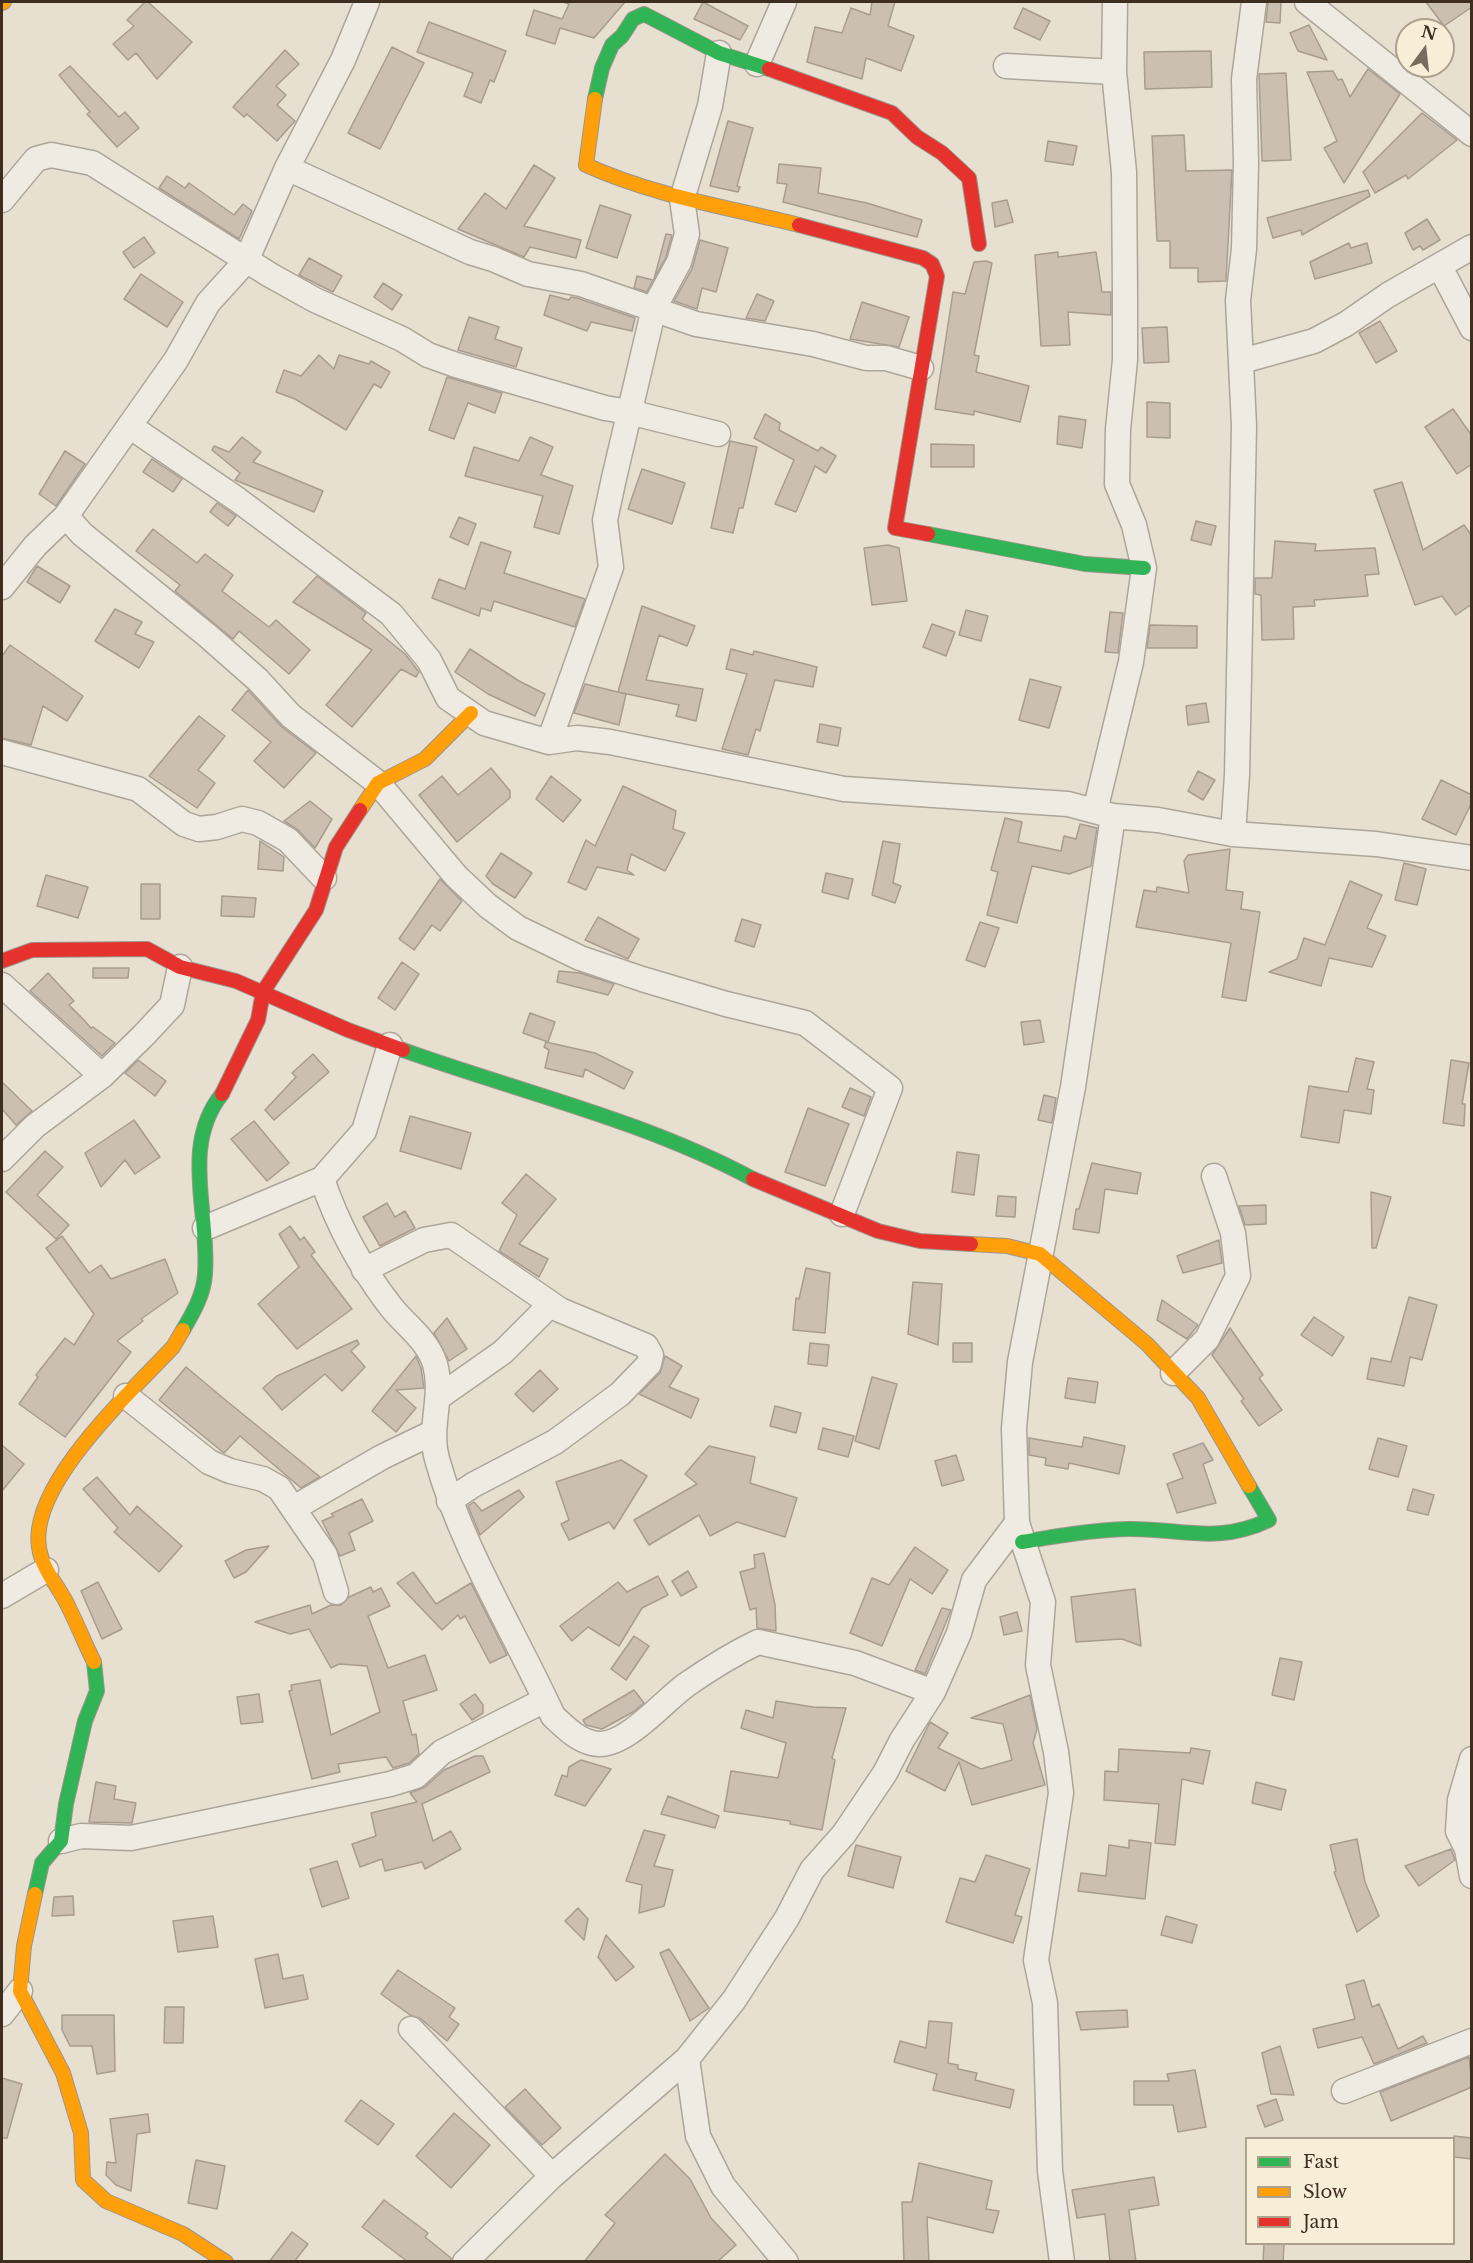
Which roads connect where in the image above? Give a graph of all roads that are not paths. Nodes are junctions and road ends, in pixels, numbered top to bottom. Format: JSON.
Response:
{"nodes":[{"id":1,"x":367,"y":2,"type":"edge"},
{"id":2,"x":784,"y":2,"type":"edge"},
{"id":3,"x":1115,"y":2,"type":"edge"},
{"id":4,"x":1254,"y":2,"type":"edge"},
{"id":5,"x":1307,"y":2,"type":"edge"},
{"id":6,"x":719,"y":53,"type":"junction"},
{"id":7,"x":758,"y":64,"type":"junction"},
{"id":8,"x":1006,"y":66,"type":"dead end"},
{"id":9,"x":1114,"y":72,"type":"junction"},
{"id":10,"x":1472,"y":134,"type":"edge"},
{"id":11,"x":287,"y":168,"type":"junction"},
{"id":12,"x":682,"y":199,"type":"junction"},
{"id":13,"x":2,"y":200,"type":"edge"},
{"id":14,"x":979,"y":244,"type":"dead end"},
{"id":15,"x":1472,"y":247,"type":"edge"},
{"id":16,"x":246,"y":261,"type":"junction"},
{"id":17,"x":1440,"y":267,"type":"junction"},
{"id":18,"x":654,"y":308,"type":"junction"},
{"id":19,"x":1472,"y":328,"type":"edge"},
{"id":20,"x":1242,"y":361,"type":"junction"},
{"id":21,"x":921,"y":368,"type":"junction"},
{"id":22,"x":629,"y":412,"type":"junction"},
{"id":23,"x":131,"y":427,"type":"junction"},
{"id":24,"x":718,"y":434,"type":"dead end"},
{"id":25,"x":66,"y":516,"type":"junction"},
{"id":26,"x":1144,"y":568,"type":"junction"},
{"id":27,"x":2,"y":587,"type":"edge"},
{"id":28,"x":471,"y":713,"type":"junction"},
{"id":29,"x":549,"y":742,"type":"junction"},
{"id":30,"x":2,"y":752,"type":"edge"},
{"id":31,"x":378,"y":783,"type":"junction"},
{"id":32,"x":1104,"y":814,"type":"junction"},
{"id":33,"x":1233,"y":834,"type":"junction"},
{"id":34,"x":1472,"y":858,"type":"edge"},
{"id":35,"x":324,"y":878,"type":"junction"},
{"id":36,"x":2,"y":961,"type":"edge"},
{"id":37,"x":180,"y":967,"type":"junction"},
{"id":38,"x":2,"y":985,"type":"edge"},
{"id":39,"x":262,"y":992,"type":"junction"},
{"id":40,"x":390,"y":1045,"type":"junction"},
{"id":41,"x":102,"y":1076,"type":"junction"},
{"id":42,"x":6,"y":1146,"type":"edge"},
{"id":43,"x":1214,"y":1176,"type":"dead end"},
{"id":44,"x":321,"y":1179,"type":"junction"},
{"id":45,"x":842,"y":1214,"type":"junction"},
{"id":46,"x":205,"y":1228,"type":"junction"},
{"id":47,"x":1040,"y":1254,"type":"junction"},
{"id":48,"x":364,"y":1270,"type":"junction"},
{"id":49,"x":551,"y":1304,"type":"junction"},
{"id":50,"x":1173,"y":1372,"type":"junction"},
{"id":51,"x":126,"y":1396,"type":"junction"},
{"id":52,"x":439,"y":1397,"type":"junction"},
{"id":53,"x":434,"y":1432,"type":"junction"},
{"id":54,"x":449,"y":1501,"type":"junction"},
{"id":55,"x":294,"y":1509,"type":"junction"},
{"id":56,"x":1020,"y":1532,"type":"junction"},
{"id":57,"x":46,"y":1570,"type":"junction"},
{"id":58,"x":336,"y":1592,"type":"dead end"},
{"id":59,"x":2,"y":1596,"type":"edge"},
{"id":60,"x":933,"y":1692,"type":"junction"},
{"id":61,"x":545,"y":1700,"type":"junction"},
{"id":62,"x":1472,"y":1759,"type":"edge"},
{"id":63,"x":61,"y":1840,"type":"junction"},
{"id":64,"x":1472,"y":1876,"type":"edge"},
{"id":65,"x":20,"y":1991,"type":"junction"},
{"id":66,"x":2,"y":2014,"type":"edge"},
{"id":67,"x":411,"y":2029,"type":"dead end"},
{"id":68,"x":1472,"y":2041,"type":"edge"},
{"id":69,"x":687,"y":2059,"type":"junction"},
{"id":70,"x":1344,"y":2091,"type":"dead end"},
{"id":71,"x":552,"y":2176,"type":"junction"},
{"id":72,"x":226,"y":2262,"type":"edge"},
{"id":73,"x":465,"y":2262,"type":"edge"},
{"id":74,"x":786,"y":2262,"type":"edge"},
{"id":75,"x":1062,"y":2262,"type":"edge"}],
"edges":[{"from":1,"to":11,"type":"street"},
{"from":2,"to":7,"type":"street"},
{"from":3,"to":9,"type":"street"},
{"from":4,"to":20,"type":"street"},
{"from":5,"to":10,"type":"street"},
{"from":6,"to":7,"type":"street"},
{"from":6,"to":12,"type":"street"},
{"from":6,"to":12,"type":"street"},
{"from":7,"to":14,"type":"street"},
{"from":8,"to":9,"type":"street"},
{"from":9,"to":26,"type":"street"},
{"from":11,"to":16,"type":"street"},
{"from":11,"to":18,"type":"street"},
{"from":12,"to":18,"type":"street"},
{"from":12,"to":21,"type":"street"},
{"from":13,"to":16,"type":"street"},
{"from":15,"to":17,"type":"street"},
{"from":16,"to":22,"type":"street"},
{"from":16,"to":23,"type":"street"},
{"from":17,"to":19,"type":"street"},
{"from":17,"to":20,"type":"street"},
{"from":18,"to":21,"type":"street"},
{"from":18,"to":22,"type":"street"},
{"from":20,"to":33,"type":"street"},
{"from":21,"to":26,"type":"street"},
{"from":22,"to":24,"type":"street"},
{"from":22,"to":29,"type":"street"},
{"from":23,"to":25,"type":"street"},
{"from":23,"to":28,"type":"street"},
{"from":25,"to":27,"type":"street"},
{"from":25,"to":31,"type":"street"},
{"from":26,"to":32,"type":"street"},
{"from":28,"to":29,"type":"street"},
{"from":28,"to":31,"type":"street"},
{"from":29,"to":32,"type":"street"},
{"from":30,"to":35,"type":"street"},
{"from":31,"to":35,"type":"street"},
{"from":31,"to":45,"type":"street"},
{"from":32,"to":33,"type":"street"},
{"from":32,"to":47,"type":"street"},
{"from":33,"to":34,"type":"street"},
{"from":35,"to":39,"type":"street"},
{"from":36,"to":37,"type":"street"},
{"from":37,"to":39,"type":"street"},
{"from":37,"to":41,"type":"street"},
{"from":38,"to":41,"type":"street"},
{"from":39,"to":40,"type":"street"},
{"from":39,"to":46,"type":"street"},
{"from":40,"to":44,"type":"street"},
{"from":40,"to":45,"type":"street"},
{"from":41,"to":42,"type":"street"},
{"from":43,"to":50,"type":"street"},
{"from":44,"to":46,"type":"street"},
{"from":44,"to":48,"type":"street"},
{"from":45,"to":47,"type":"street"},
{"from":46,"to":51,"type":"street"},
{"from":47,"to":50,"type":"street"},
{"from":47,"to":56,"type":"street"},
{"from":48,"to":49,"type":"street"},
{"from":48,"to":52,"type":"street"},
{"from":49,"to":52,"type":"street"},
{"from":49,"to":54,"type":"street"},
{"from":50,"to":56,"type":"street"},
{"from":51,"to":55,"type":"street"},
{"from":51,"to":57,"type":"street"},
{"from":52,"to":53,"type":"street"},
{"from":53,"to":54,"type":"street"},
{"from":53,"to":55,"type":"street"},
{"from":54,"to":61,"type":"street"},
{"from":55,"to":58,"type":"street"},
{"from":56,"to":60,"type":"street"},
{"from":56,"to":75,"type":"street"},
{"from":57,"to":59,"type":"street"},
{"from":57,"to":63,"type":"street"},
{"from":60,"to":61,"type":"street"},
{"from":60,"to":69,"type":"street"},
{"from":61,"to":63,"type":"street"},
{"from":62,"to":64,"type":"street"},
{"from":63,"to":65,"type":"street"},
{"from":65,"to":66,"type":"street"},
{"from":65,"to":72,"type":"street"},
{"from":67,"to":71,"type":"street"},
{"from":68,"to":70,"type":"street"},
{"from":69,"to":71,"type":"street"},
{"from":69,"to":74,"type":"street"},
{"from":71,"to":73,"type":"street"}]}
